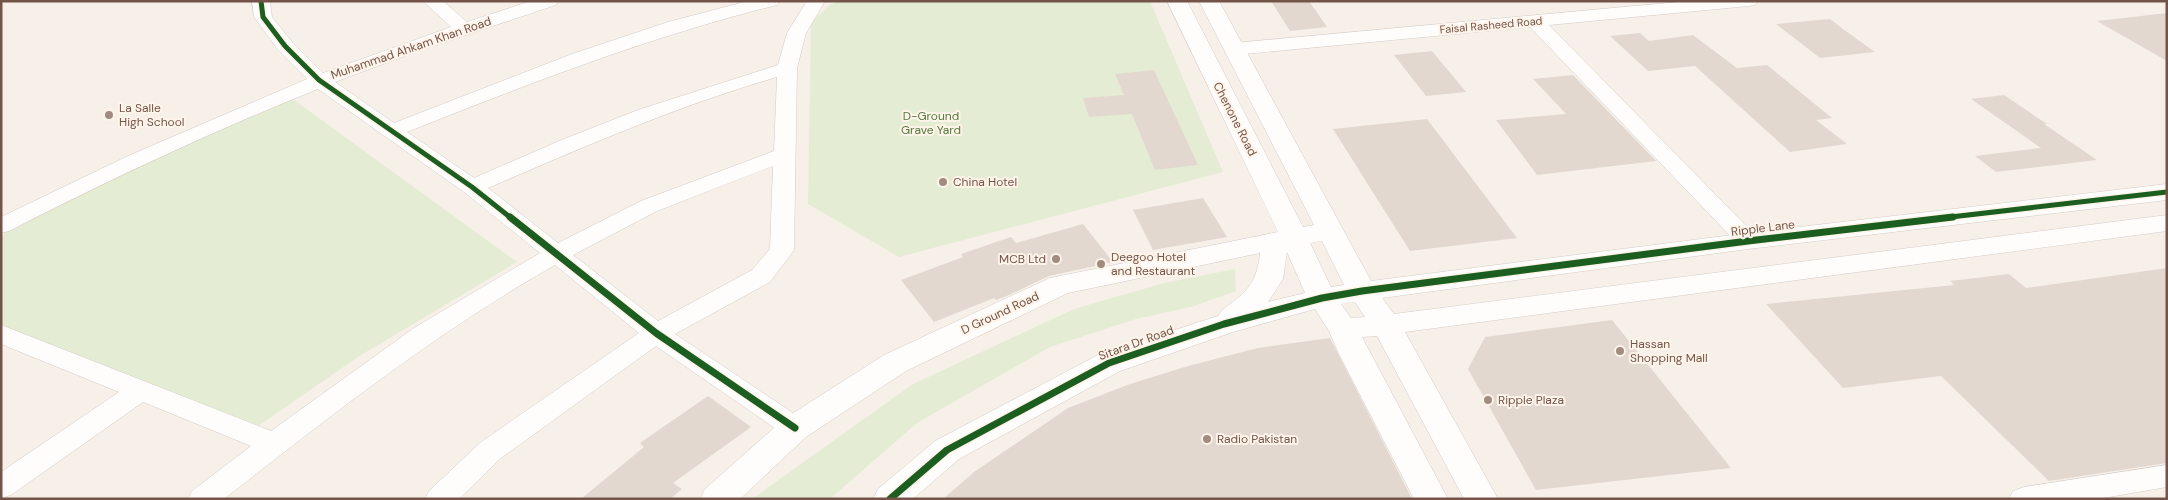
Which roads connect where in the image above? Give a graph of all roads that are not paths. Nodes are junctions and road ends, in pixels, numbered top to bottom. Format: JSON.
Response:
{"nodes":[{"id":1,"x":261,"y":1,"type":"edge"},
{"id":2,"x":432,"y":1,"type":"edge"},
{"id":3,"x":550,"y":1,"type":"edge"},
{"id":4,"x":771,"y":1,"type":"edge"},
{"id":5,"x":816,"y":1,"type":"edge"},
{"id":6,"x":1177,"y":1,"type":"edge"},
{"id":7,"x":1209,"y":1,"type":"edge"},
{"id":8,"x":1749,"y":1,"type":"edge"},
{"id":9,"x":1535,"y":21,"type":"junction"},
{"id":10,"x":463,"y":28,"type":"junction"},
{"id":11,"x":1234,"y":49,"type":"junction"},
{"id":12,"x":787,"y":68,"type":"junction"},
{"id":13,"x":319,"y":80,"type":"junction"},
{"id":14,"x":392,"y":131,"type":"junction"},
{"id":15,"x":785,"y":154,"type":"junction"},
{"id":16,"x":472,"y":187,"type":"junction"},
{"id":17,"x":2167,"y":192,"type":"edge"},
{"id":18,"x":2167,"y":223,"type":"edge"},
{"id":19,"x":1,"y":226,"type":"edge"},
{"id":20,"x":1330,"y":232,"type":"junction"},
{"id":21,"x":1284,"y":239,"type":"junction"},
{"id":22,"x":1748,"y":241,"type":"junction"},
{"id":23,"x":557,"y":254,"type":"junction"},
{"id":24,"x":1362,"y":291,"type":"junction"},
{"id":25,"x":1322,"y":298,"type":"junction"},
{"id":26,"x":1224,"y":324,"type":"junction"},
{"id":27,"x":1386,"y":325,"type":"junction"},
{"id":28,"x":1343,"y":329,"type":"junction"},
{"id":29,"x":656,"y":332,"type":"junction"},
{"id":30,"x":1,"y":334,"type":"edge"},
{"id":31,"x":140,"y":391,"type":"junction"},
{"id":32,"x":794,"y":428,"type":"junction"},
{"id":33,"x":274,"y":444,"type":"junction"},
{"id":34,"x":2167,"y":476,"type":"edge"},
{"id":35,"x":1,"y":488,"type":"edge"},
{"id":36,"x":203,"y":499,"type":"edge"},
{"id":37,"x":440,"y":499,"type":"edge"},
{"id":38,"x":717,"y":499,"type":"edge"},
{"id":39,"x":890,"y":499,"type":"edge"},
{"id":40,"x":1431,"y":499,"type":"edge"},
{"id":41,"x":1481,"y":499,"type":"edge"},
{"id":42,"x":2024,"y":499,"type":"edge"}],
"edges":[{"from":1,"to":13,"type":"street"},
{"from":2,"to":10,"type":"street"},
{"from":3,"to":10,"type":"street","name":"Muhammad Ahkam Khan Road"},
{"from":4,"to":14,"type":"street"},
{"from":5,"to":12,"type":"street"},
{"from":6,"to":21,"type":"street","name":"Chenone Road"},
{"from":7,"to":11,"type":"street"},
{"from":8,"to":9,"type":"street","name":"Faisal Rasheed Road"},
{"from":9,"to":11,"type":"street","name":"Faisal Rasheed Road"},
{"from":9,"to":22,"type":"street"},
{"from":10,"to":13,"type":"street","name":"Muhammad Ahkam Khan Road"},
{"from":11,"to":20,"type":"street"},
{"from":12,"to":15,"type":"street"},
{"from":12,"to":16,"type":"street"},
{"from":13,"to":14,"type":"street"},
{"from":13,"to":19,"type":"street","name":"Muhammad Ahkam Khan Road"},
{"from":14,"to":16,"type":"street"},
{"from":15,"to":23,"type":"street"},
{"from":15,"to":29,"type":"street"},
{"from":16,"to":23,"type":"street"},
{"from":17,"to":22,"type":"street","name":"Ripple Lane"},
{"from":18,"to":27,"type":"street"},
{"from":20,"to":21,"type":"street","name":"D Ground Road"},
{"from":20,"to":24,"type":"street"},
{"from":21,"to":25,"type":"street","name":"Chenone Road"},
{"from":21,"to":26,"type":"street"},
{"from":21,"to":32,"type":"street","name":"D Ground Road"},
{"from":22,"to":24,"type":"street","name":"Ripple Lane"},
{"from":23,"to":29,"type":"street"},
{"from":23,"to":33,"type":"street"},
{"from":24,"to":25,"type":"street","name":"Sitara Dr Road"},
{"from":24,"to":27,"type":"street"},
{"from":25,"to":26,"type":"street","name":"Sitara Dr Road"},
{"from":25,"to":28,"type":"street","name":"Chenone Road"},
{"from":26,"to":39,"type":"street","name":"Sitara Dr Road"},
{"from":27,"to":28,"type":"street"},
{"from":27,"to":41,"type":"street"},
{"from":28,"to":40,"type":"street","name":"Chenone Road"},
{"from":29,"to":32,"type":"street"},
{"from":29,"to":37,"type":"street"},
{"from":30,"to":31,"type":"street"},
{"from":31,"to":33,"type":"street"},
{"from":31,"to":35,"type":"street"},
{"from":32,"to":38,"type":"street","name":"D Ground Road"},
{"from":33,"to":36,"type":"street"},
{"from":34,"to":42,"type":"street"}]}
